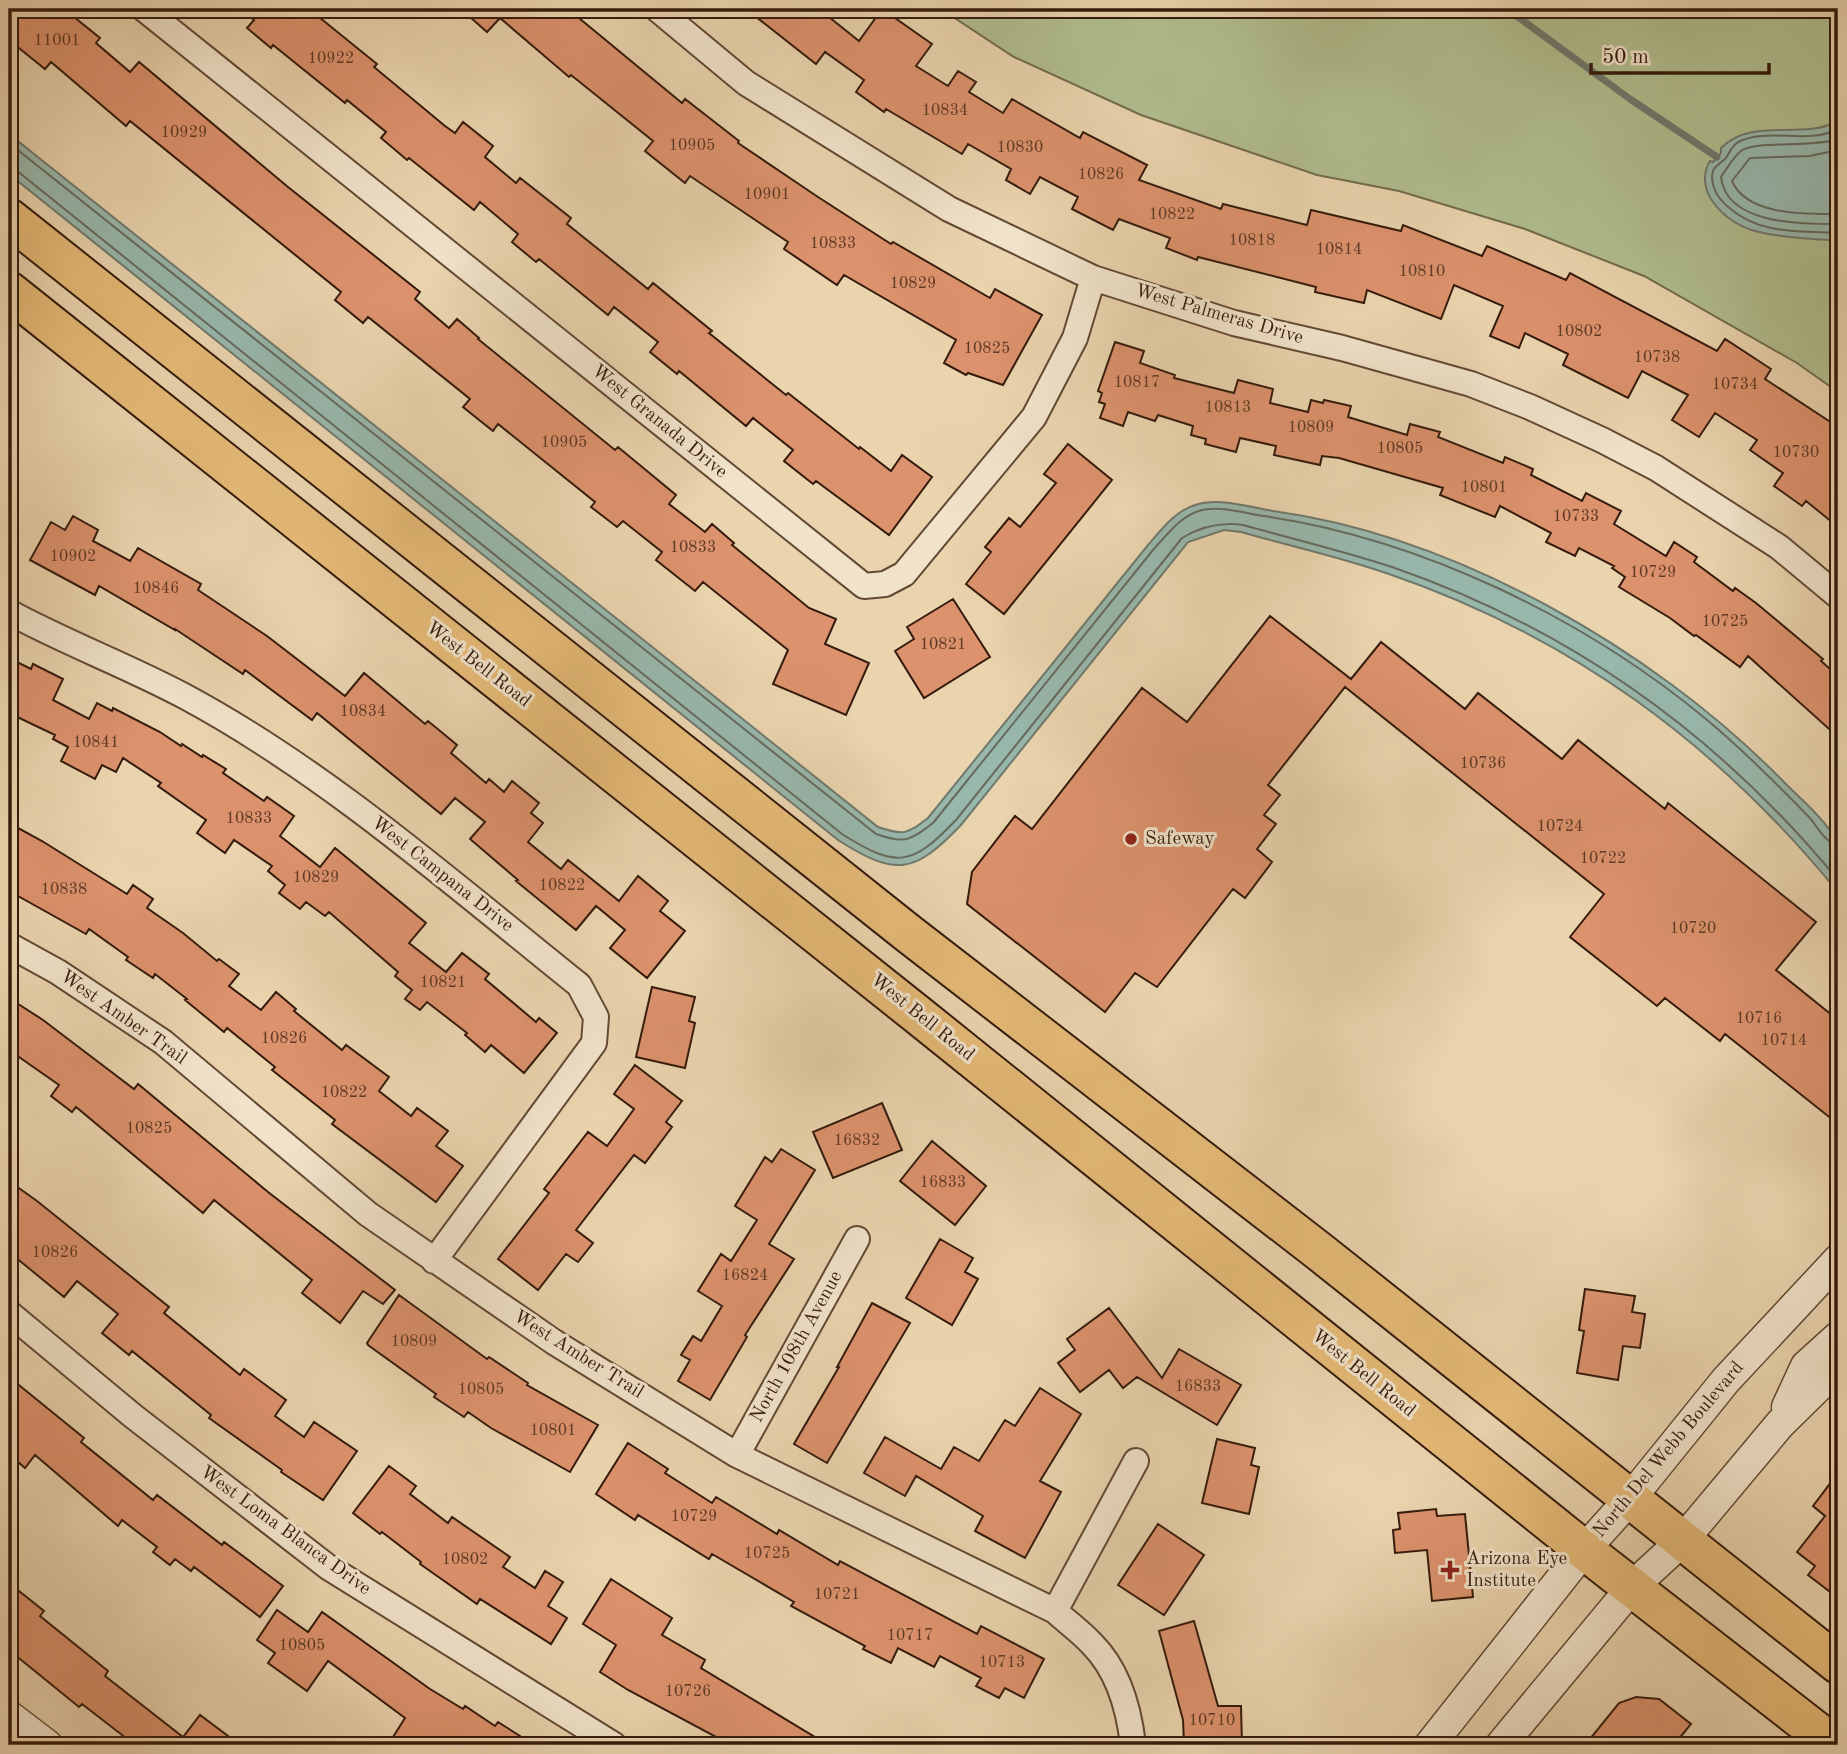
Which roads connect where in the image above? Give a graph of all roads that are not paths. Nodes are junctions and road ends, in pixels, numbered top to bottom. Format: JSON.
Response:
{"nodes":[{"id":1,"x":144,"y":9,"type":"edge"},
{"id":2,"x":657,"y":9,"type":"edge"},
{"id":3,"x":9,"y":218,"type":"edge"},
{"id":4,"x":1093,"y":278,"type":"junction"},
{"id":5,"x":9,"y":291,"type":"edge"},
{"id":6,"x":1838,"y":596,"type":"edge"},
{"id":7,"x":9,"y":612,"type":"edge"},
{"id":8,"x":9,"y":945,"type":"edge"},
{"id":9,"x":1114,"y":1093,"type":"junction"},
{"id":10,"x":1077,"y":1143,"type":"junction"},
{"id":11,"x":858,"y":1239,"type":"dead end"},
{"id":12,"x":1838,"y":1260,"type":"edge"},
{"id":13,"x":434,"y":1261,"type":"junction"},
{"id":14,"x":9,"y":1314,"type":"edge"},
{"id":15,"x":1838,"y":1337,"type":"edge"},
{"id":16,"x":1838,"y":1367,"type":"edge"},
{"id":17,"x":1780,"y":1424,"type":"junction"},
{"id":18,"x":737,"y":1455,"type":"junction"},
{"id":19,"x":1136,"y":1461,"type":"dead end"},
{"id":20,"x":1629,"y":1500,"type":"junction"},
{"id":21,"x":1683,"y":1540,"type":"junction"},
{"id":22,"x":1584,"y":1550,"type":"junction"},
{"id":23,"x":1633,"y":1586,"type":"junction"},
{"id":24,"x":1055,"y":1611,"type":"junction"},
{"id":25,"x":1838,"y":1664,"type":"edge"},
{"id":26,"x":9,"y":1716,"type":"edge"},
{"id":27,"x":47,"y":1745,"type":"edge"},
{"id":28,"x":614,"y":1745,"type":"edge"},
{"id":29,"x":1133,"y":1745,"type":"edge"},
{"id":30,"x":1430,"y":1745,"type":"edge"},
{"id":31,"x":1501,"y":1745,"type":"edge"},
{"id":32,"x":1834,"y":1745,"type":"edge"}],
"edges":[{"from":1,"to":4,"type":"street","name":"West Granada Drive"},
{"from":2,"to":4,"type":"street","name":"West Palmeras Drive"},
{"from":3,"to":9,"type":"main road"},
{"from":4,"to":6,"type":"street","name":"West Palmeras Drive"},
{"from":5,"to":10,"type":"main road","name":"West Bell Road"},
{"from":7,"to":13,"type":"street","name":"West Campana Drive"},
{"from":8,"to":13,"type":"street","name":"West Amber Trail"},
{"from":9,"to":10,"type":"main road"},
{"from":9,"to":20,"type":"main road"},
{"from":10,"to":22,"type":"main road","name":"West Bell Road"},
{"from":11,"to":18,"type":"street","name":"North 108th Avenue"},
{"from":12,"to":20,"type":"street","name":"North Del Webb Boulevard"},
{"from":13,"to":18,"type":"street","name":"West Amber Trail"},
{"from":14,"to":28,"type":"street","name":"West Loma Blanca Drive"},
{"from":15,"to":17,"type":"street"},
{"from":16,"to":17,"type":"street"},
{"from":17,"to":21,"type":"street"},
{"from":18,"to":24,"type":"street","name":"West Amber Trail"},
{"from":19,"to":24,"type":"street"},
{"from":20,"to":21,"type":"main road"},
{"from":20,"to":22,"type":"street","name":"North Del Webb Boulevard"},
{"from":21,"to":23,"type":"street"},
{"from":21,"to":25,"type":"main road"},
{"from":22,"to":23,"type":"main road","name":"West Bell Road"},
{"from":22,"to":30,"type":"street","name":"North Del Webb Boulevard"},
{"from":23,"to":31,"type":"street"},
{"from":23,"to":32,"type":"main road","name":"West Bell Road"},
{"from":24,"to":29,"type":"street","name":"West Amber Trail"},
{"from":26,"to":27,"type":"street"}]}
